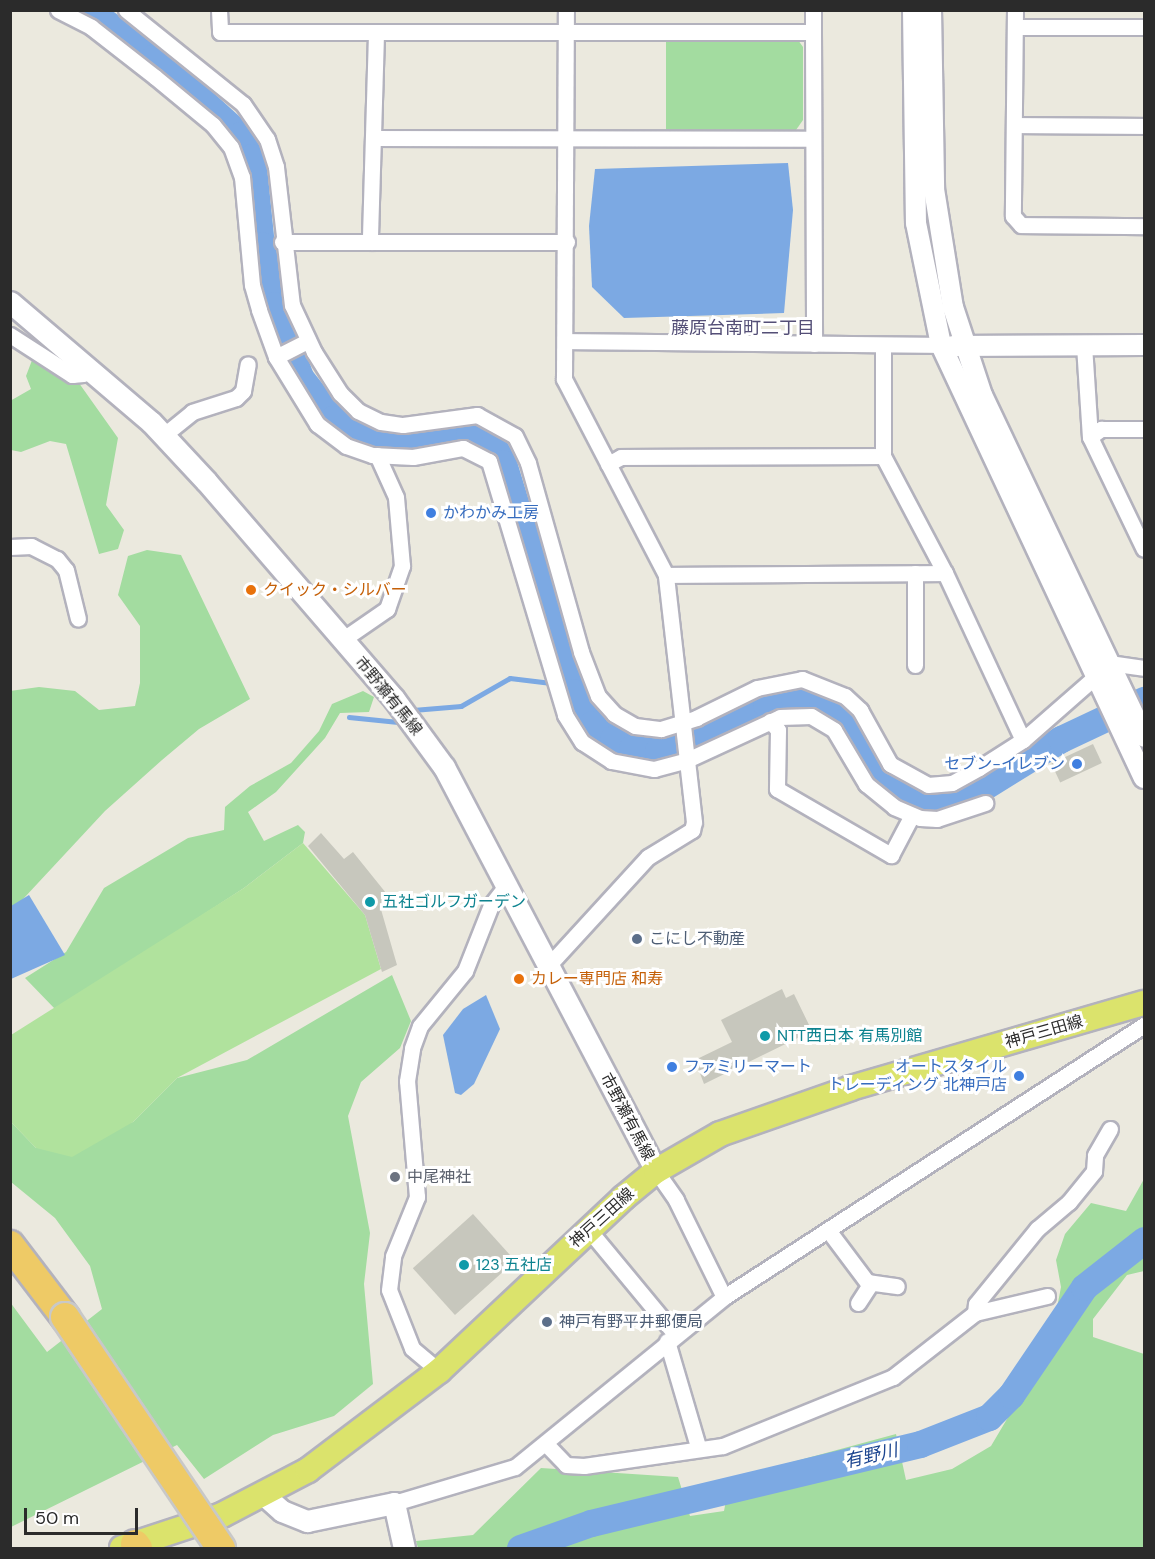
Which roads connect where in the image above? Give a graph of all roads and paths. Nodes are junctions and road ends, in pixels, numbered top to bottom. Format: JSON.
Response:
{"nodes":[{"id":1,"x":58,"y":10,"type":"edge"},
{"id":2,"x":126,"y":10,"type":"edge"},
{"id":3,"x":219,"y":10,"type":"edge"},
{"id":4,"x":566,"y":10,"type":"edge"},
{"id":5,"x":813,"y":10,"type":"edge"},
{"id":6,"x":913,"y":10,"type":"edge"},
{"id":7,"x":931,"y":10,"type":"edge"},
{"id":8,"x":1015,"y":10,"type":"edge"},
{"id":9,"x":87,"y":18,"type":"edge"},
{"id":10,"x":1015,"y":27,"type":"junction"},
{"id":11,"x":1144,"y":27,"type":"edge"},
{"id":12,"x":813,"y":32,"type":"junction"},
{"id":13,"x":566,"y":33,"type":"junction"},
{"id":14,"x":376,"y":34,"type":"junction"},
{"id":15,"x":1015,"y":125,"type":"junction"},
{"id":16,"x":1144,"y":126,"type":"edge"},
{"id":17,"x":373,"y":138,"type":"junction"},
{"id":18,"x":812,"y":139,"type":"junction"},
{"id":19,"x":567,"y":140,"type":"junction"},
{"id":20,"x":1144,"y":226,"type":"edge"},
{"id":21,"x":282,"y":242,"type":"junction"},
{"id":22,"x":370,"y":242,"type":"junction"},
{"id":23,"x":567,"y":242,"type":"junction"},
{"id":24,"x":10,"y":302,"type":"edge"},
{"id":25,"x":10,"y":335,"type":"edge"},
{"id":26,"x":566,"y":341,"type":"junction"},
{"id":27,"x":305,"y":342,"type":"junction"},
{"id":28,"x":814,"y":344,"type":"junction"},
{"id":29,"x":883,"y":345,"type":"junction"},
{"id":30,"x":941,"y":345,"type":"junction"},
{"id":31,"x":1084,"y":345,"type":"junction"},
{"id":32,"x":1144,"y":345,"type":"edge"},
{"id":33,"x":964,"y":346,"type":"junction"},
{"id":34,"x":279,"y":356,"type":"junction"},
{"id":35,"x":248,"y":364,"type":"dead end"},
{"id":36,"x":87,"y":368,"type":"junction"},
{"id":37,"x":1144,"y":429,"type":"edge"},
{"id":38,"x":164,"y":435,"type":"junction"},
{"id":39,"x":1090,"y":437,"type":"junction"},
{"id":40,"x":377,"y":455,"type":"junction"},
{"id":41,"x":883,"y":456,"type":"junction"},
{"id":42,"x":608,"y":464,"type":"junction"},
{"id":43,"x":1139,"y":527,"type":"edge"},
{"id":44,"x":1144,"y":549,"type":"edge"},
{"id":45,"x":11,"y":551,"type":"edge"},
{"id":46,"x":915,"y":573,"type":"junction"},
{"id":47,"x":945,"y":573,"type":"junction"},
{"id":48,"x":666,"y":575,"type":"junction"},
{"id":49,"x":78,"y":619,"type":"dead end"},
{"id":50,"x":342,"y":640,"type":"junction"},
{"id":51,"x":915,"y":665,"type":"dead end"},
{"id":52,"x":1144,"y":668,"type":"edge"},
{"id":53,"x":1102,"y":670,"type":"junction"},
{"id":54,"x":770,"y":721,"type":"junction"},
{"id":55,"x":1133,"y":726,"type":"edge"},
{"id":56,"x":682,"y":727,"type":"junction"},
{"id":57,"x":1023,"y":740,"type":"junction"},
{"id":58,"x":686,"y":757,"type":"junction"},
{"id":59,"x":1144,"y":778,"type":"edge"},
{"id":60,"x":985,"y":803,"type":"dead end"},
{"id":61,"x":912,"y":815,"type":"junction"},
{"id":62,"x":506,"y":886,"type":"junction"},
{"id":63,"x":548,"y":966,"type":"junction"},
{"id":64,"x":1144,"y":1003,"type":"edge"},
{"id":65,"x":1144,"y":1025,"type":"edge"},
{"id":66,"x":1110,"y":1129,"type":"dead end"},
{"id":67,"x":656,"y":1171,"type":"junction"},
{"id":68,"x":588,"y":1229,"type":"junction"},
{"id":69,"x":828,"y":1230,"type":"junction"},
{"id":70,"x":10,"y":1245,"type":"edge"},
{"id":71,"x":10,"y":1276,"type":"edge"},
{"id":72,"x":871,"y":1283,"type":"junction"},
{"id":73,"x":897,"y":1286,"type":"dead end"},
{"id":74,"x":1047,"y":1296,"type":"dead end"},
{"id":75,"x":724,"y":1297,"type":"junction"},
{"id":76,"x":858,"y":1303,"type":"dead end"},
{"id":77,"x":975,"y":1313,"type":"junction"},
{"id":78,"x":56,"y":1321,"type":"junction"},
{"id":79,"x":671,"y":1337,"type":"junction"},
{"id":80,"x":439,"y":1371,"type":"junction"},
{"id":81,"x":546,"y":1444,"type":"junction"},
{"id":82,"x":698,"y":1446,"type":"junction"},
{"id":83,"x":264,"y":1495,"type":"junction"},
{"id":84,"x":394,"y":1503,"type":"junction"},
{"id":85,"x":132,"y":1547,"type":"edge"},
{"id":86,"x":404,"y":1547,"type":"edge"},
{"id":87,"x":202,"y":1548,"type":"edge"},
{"id":88,"x":221,"y":1548,"type":"edge"}],
"edges":[{"from":1,"to":9,"type":"street"},
{"from":2,"to":21,"type":"street"},
{"from":3,"to":14,"type":"street"},
{"from":4,"to":13,"type":"street"},
{"from":5,"to":12,"type":"street"},
{"from":6,"to":30,"type":"street"},
{"from":7,"to":33,"type":"street"},
{"from":8,"to":10,"type":"street"},
{"from":9,"to":34,"type":"street"},
{"from":10,"to":11,"type":"street"},
{"from":10,"to":15,"type":"street"},
{"from":12,"to":13,"type":"street"},
{"from":12,"to":18,"type":"street"},
{"from":13,"to":14,"type":"street"},
{"from":13,"to":19,"type":"street"},
{"from":14,"to":17,"type":"street"},
{"from":15,"to":16,"type":"street"},
{"from":15,"to":20,"type":"street"},
{"from":17,"to":19,"type":"street"},
{"from":17,"to":22,"type":"street"},
{"from":18,"to":19,"type":"street"},
{"from":18,"to":28,"type":"street"},
{"from":19,"to":23,"type":"street"},
{"from":21,"to":22,"type":"street"},
{"from":21,"to":27,"type":"street"},
{"from":22,"to":23,"type":"street"},
{"from":23,"to":26,"type":"street"},
{"from":24,"to":36,"type":"main road","name":"市野瀬有馬線"},
{"from":25,"to":36,"type":"street"},
{"from":26,"to":28,"type":"street"},
{"from":26,"to":42,"type":"street"},
{"from":27,"to":34,"type":"street"},
{"from":27,"to":56,"type":"street"},
{"from":28,"to":29,"type":"street"},
{"from":29,"to":30,"type":"street"},
{"from":29,"to":41,"type":"street"},
{"from":30,"to":33,"type":"street"},
{"from":30,"to":53,"type":"street"},
{"from":31,"to":32,"type":"street"},
{"from":31,"to":33,"type":"street"},
{"from":31,"to":39,"type":"street"},
{"from":33,"to":53,"type":"street"},
{"from":34,"to":40,"type":"street"},
{"from":35,"to":38,"type":"street"},
{"from":36,"to":38,"type":"main road","name":"市野瀬有馬線"},
{"from":37,"to":39,"type":"street"},
{"from":38,"to":50,"type":"main road","name":"市野瀬有馬線"},
{"from":39,"to":43,"type":"street"},
{"from":40,"to":50,"type":"street"},
{"from":40,"to":58,"type":"street"},
{"from":41,"to":42,"type":"street"},
{"from":41,"to":47,"type":"street"},
{"from":42,"to":48,"type":"street"},
{"from":43,"to":44,"type":"street"},
{"from":45,"to":49,"type":"street"},
{"from":46,"to":47,"type":"street"},
{"from":46,"to":48,"type":"street"},
{"from":46,"to":51,"type":"street"},
{"from":47,"to":57,"type":"street"},
{"from":48,"to":56,"type":"street"},
{"from":50,"to":62,"type":"main road","name":"市野瀬有馬線"},
{"from":52,"to":53,"type":"street"},
{"from":53,"to":55,"type":"street"},
{"from":53,"to":55,"type":"street"},
{"from":53,"to":57,"type":"street"},
{"from":54,"to":58,"type":"street"},
{"from":54,"to":61,"type":"street"},
{"from":54,"to":61,"type":"street"},
{"from":55,"to":59,"type":"street"},
{"from":56,"to":57,"type":"street"},
{"from":56,"to":58,"type":"street"},
{"from":58,"to":63,"type":"street"},
{"from":60,"to":61,"type":"street"},
{"from":62,"to":63,"type":"main road","name":"市野瀬有馬線"},
{"from":62,"to":80,"type":"street"},
{"from":63,"to":67,"type":"main road","name":"市野瀬有馬線"},
{"from":64,"to":67,"type":"main road","name":"神戸三田線"},
{"from":65,"to":69,"type":"street"},
{"from":66,"to":77,"type":"street"},
{"from":67,"to":68,"type":"main road","name":"神戸三田線"},
{"from":67,"to":75,"type":"street"},
{"from":68,"to":79,"type":"street"},
{"from":68,"to":80,"type":"main road","name":"神戸三田線"},
{"from":69,"to":72,"type":"street"},
{"from":69,"to":75,"type":"street"},
{"from":70,"to":78,"type":"highway"},
{"from":71,"to":78,"type":"highway"},
{"from":72,"to":73,"type":"street"},
{"from":72,"to":76,"type":"street"},
{"from":74,"to":77,"type":"street"},
{"from":75,"to":79,"type":"street"},
{"from":77,"to":82,"type":"street"},
{"from":78,"to":87,"type":"highway"},
{"from":78,"to":88,"type":"highway","bridge":true},
{"from":79,"to":81,"type":"street"},
{"from":79,"to":82,"type":"street"},
{"from":80,"to":83,"type":"main road","name":"神戸三田線"},
{"from":81,"to":82,"type":"street"},
{"from":81,"to":84,"type":"street"},
{"from":83,"to":84,"type":"main road"},
{"from":83,"to":85,"type":"main road","name":"神戸三田線"},
{"from":84,"to":86,"type":"main road"}]}
